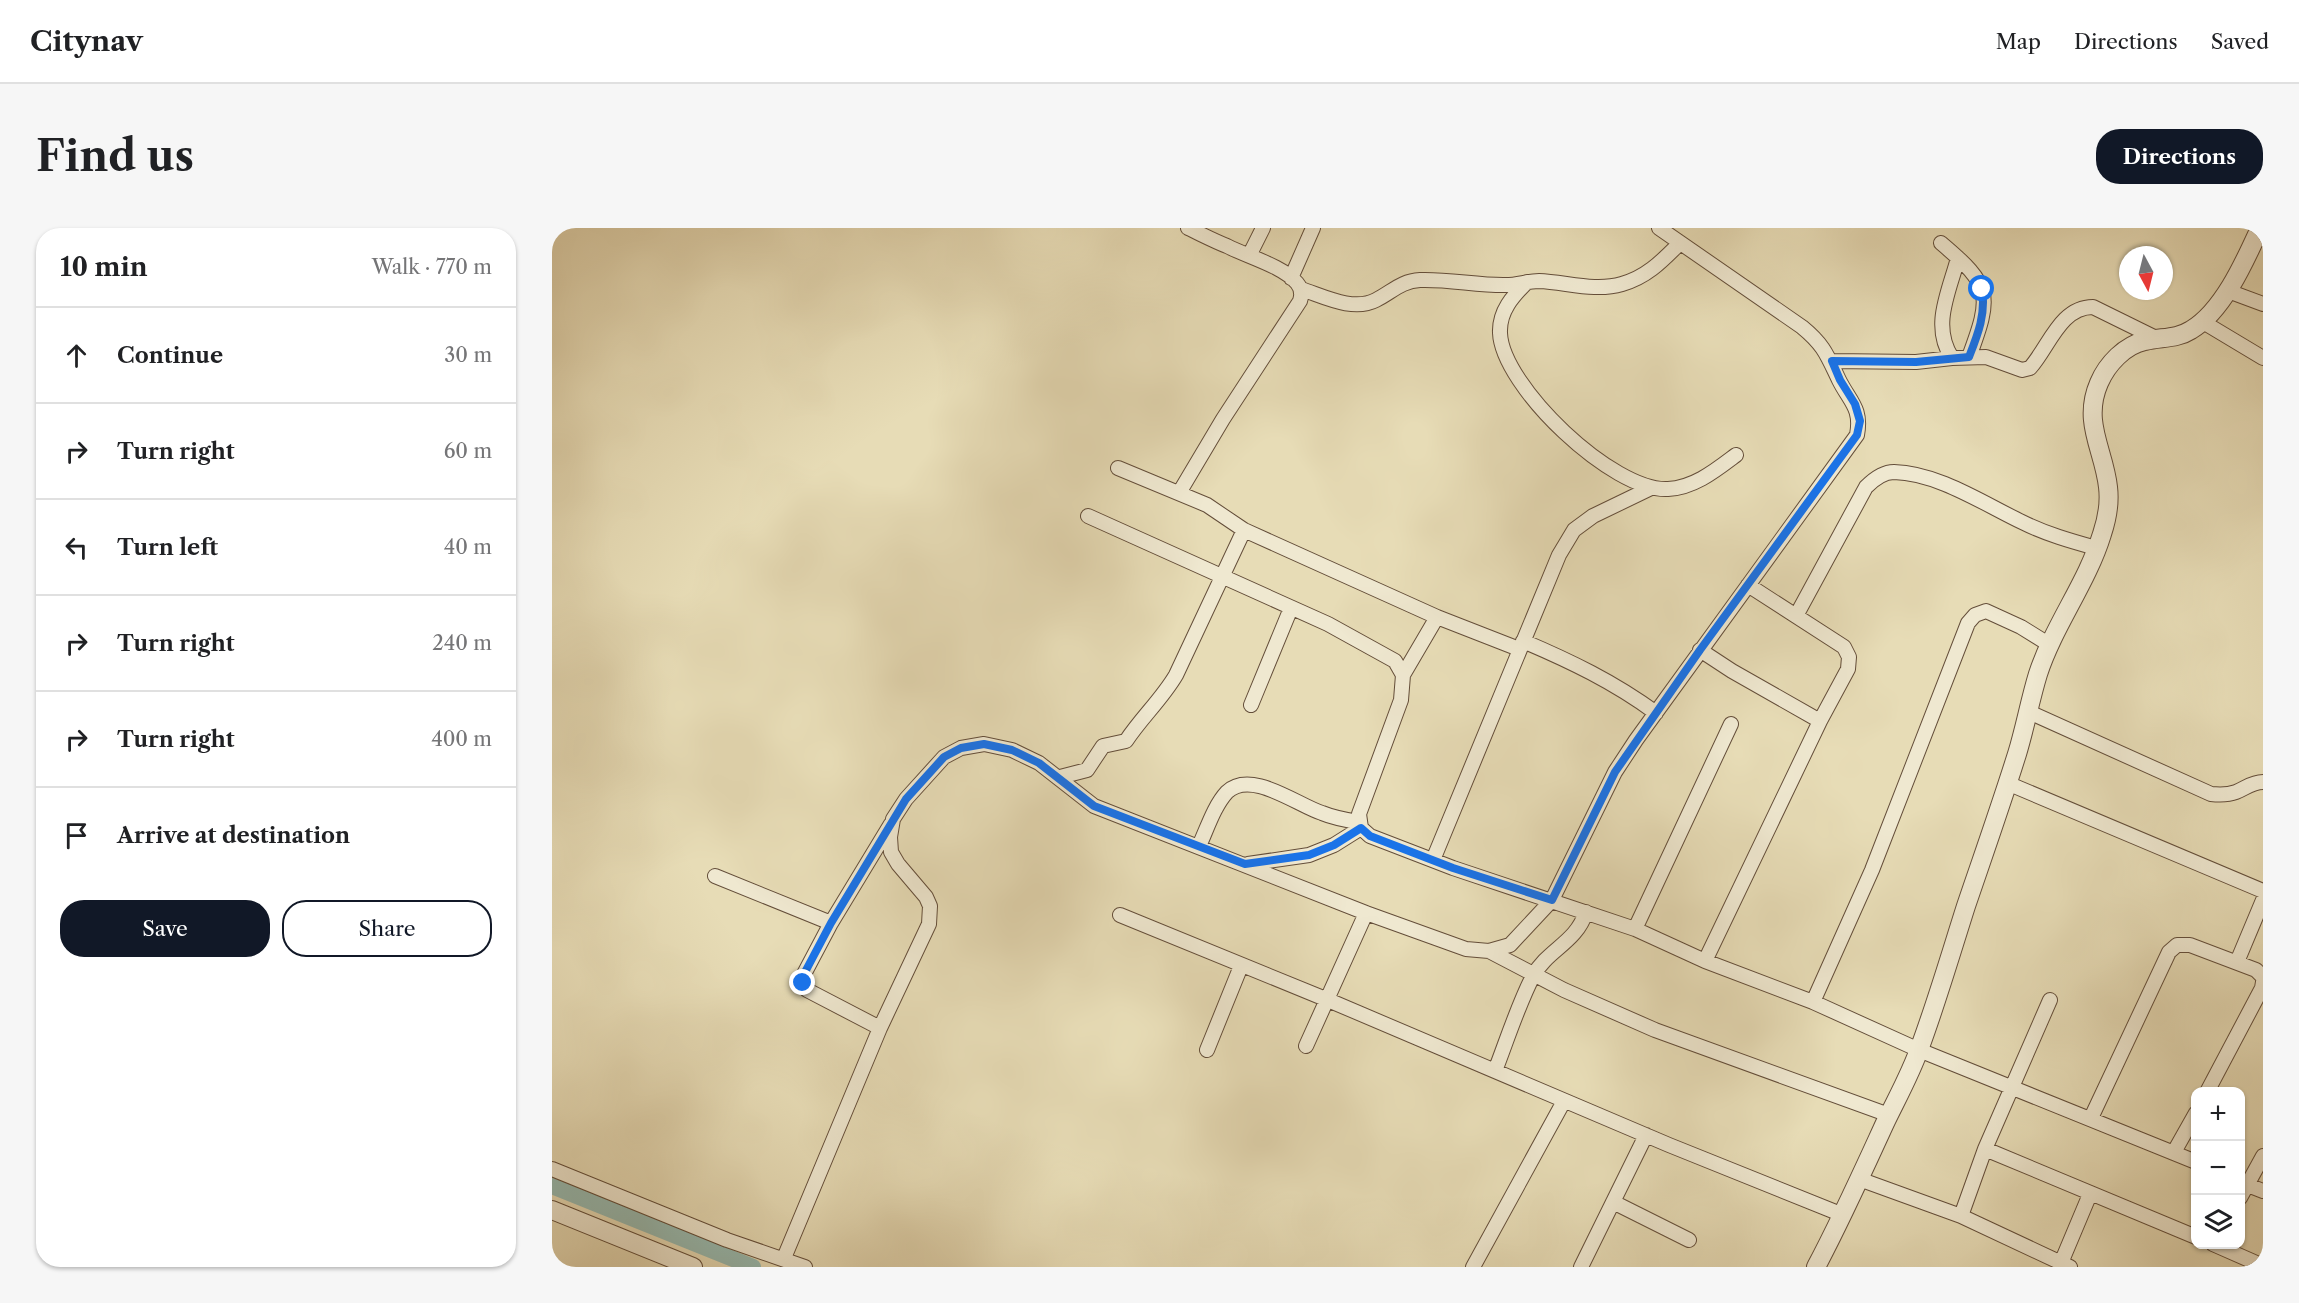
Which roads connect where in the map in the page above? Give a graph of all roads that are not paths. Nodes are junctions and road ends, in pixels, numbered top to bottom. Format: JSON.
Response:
{"nodes":[{"id":1,"x":1188,"y":228,"type":"edge"},
{"id":2,"x":1263,"y":228,"type":"edge"},
{"id":3,"x":1313,"y":228,"type":"edge"},
{"id":4,"x":1659,"y":228,"type":"edge"},
{"id":5,"x":2260,"y":228,"type":"edge"},
{"id":6,"x":1680,"y":243,"type":"junction"},
{"id":7,"x":1941,"y":243,"type":"dead end"},
{"id":8,"x":1250,"y":254,"type":"junction"},
{"id":9,"x":1958,"y":258,"type":"junction"},
{"id":10,"x":1527,"y":282,"type":"junction"},
{"id":11,"x":1296,"y":283,"type":"junction"},
{"id":12,"x":2228,"y":291,"type":"junction"},
{"id":13,"x":2263,"y":304,"type":"edge"},
{"id":14,"x":2203,"y":322,"type":"junction"},
{"id":15,"x":2158,"y":339,"type":"junction"},
{"id":16,"x":1969,"y":357,"type":"junction"},
{"id":17,"x":1952,"y":358,"type":"junction"},
{"id":18,"x":2263,"y":358,"type":"edge"},
{"id":19,"x":1832,"y":361,"type":"junction"},
{"id":20,"x":1736,"y":455,"type":"dead end"},
{"id":21,"x":1118,"y":468,"type":"dead end"},
{"id":22,"x":1651,"y":488,"type":"junction"},
{"id":23,"x":1179,"y":493,"type":"junction"},
{"id":24,"x":1088,"y":516,"type":"dead end"},
{"id":25,"x":1244,"y":530,"type":"junction"},
{"id":26,"x":2096,"y":548,"type":"junction"},
{"id":27,"x":1222,"y":578,"type":"junction"},
{"id":28,"x":1748,"y":585,"type":"junction"},
{"id":29,"x":1291,"y":608,"type":"junction"},
{"id":30,"x":1796,"y":616,"type":"junction"},
{"id":31,"x":1437,"y":617,"type":"junction"},
{"id":32,"x":1521,"y":645,"type":"junction"},
{"id":33,"x":2050,"y":645,"type":"junction"},
{"id":34,"x":1700,"y":650,"type":"junction"},
{"id":35,"x":1403,"y":675,"type":"junction"},
{"id":36,"x":1251,"y":705,"type":"dead end"},
{"id":37,"x":1656,"y":712,"type":"junction"},
{"id":38,"x":2029,"y":712,"type":"junction"},
{"id":39,"x":1820,"y":721,"type":"junction"},
{"id":40,"x":1731,"y":724,"type":"dead end"},
{"id":41,"x":1060,"y":777,"type":"junction"},
{"id":42,"x":2263,"y":782,"type":"edge"},
{"id":43,"x":2007,"y":783,"type":"junction"},
{"id":44,"x":893,"y":819,"type":"junction"},
{"id":45,"x":1360,"y":825,"type":"junction"},
{"id":46,"x":1199,"y":846,"type":"junction"},
{"id":47,"x":1434,"y":860,"type":"junction"},
{"id":48,"x":1245,"y":864,"type":"junction"},
{"id":49,"x":715,"y":876,"type":"dead end"},
{"id":50,"x":2263,"y":891,"type":"edge"},
{"id":51,"x":1552,"y":900,"type":"junction"},
{"id":52,"x":2263,"y":900,"type":"edge"},
{"id":53,"x":1586,"y":912,"type":"junction"},
{"id":54,"x":1366,"y":913,"type":"junction"},
{"id":55,"x":1120,"y":915,"type":"dead end"},
{"id":56,"x":831,"y":923,"type":"junction"},
{"id":57,"x":1635,"y":929,"type":"junction"},
{"id":58,"x":1490,"y":951,"type":"junction"},
{"id":59,"x":1705,"y":960,"type":"junction"},
{"id":60,"x":2237,"y":962,"type":"junction"},
{"id":61,"x":1240,"y":966,"type":"junction"},
{"id":62,"x":1534,"y":974,"type":"junction"},
{"id":63,"x":2263,"y":977,"type":"edge"},
{"id":64,"x":2263,"y":982,"type":"edge"},
{"id":65,"x":1328,"y":1000,"type":"junction"},
{"id":66,"x":2050,"y":1000,"type":"dead end"},
{"id":67,"x":1813,"y":1002,"type":"junction"},
{"id":68,"x":880,"y":1028,"type":"junction"},
{"id":69,"x":1306,"y":1046,"type":"dead end"},
{"id":70,"x":1207,"y":1050,"type":"dead end"},
{"id":71,"x":1919,"y":1050,"type":"junction"},
{"id":72,"x":1494,"y":1071,"type":"junction"},
{"id":73,"x":2013,"y":1087,"type":"junction"},
{"id":74,"x":2210,"y":1087,"type":"edge"},
{"id":75,"x":1564,"y":1101,"type":"junction"},
{"id":76,"x":1889,"y":1116,"type":"junction"},
{"id":77,"x":2091,"y":1118,"type":"junction"},
{"id":78,"x":2191,"y":1122,"type":"edge"},
{"id":79,"x":1646,"y":1135,"type":"junction"},
{"id":80,"x":1985,"y":1149,"type":"junction"},
{"id":81,"x":2174,"y":1152,"type":"junction"},
{"id":82,"x":2263,"y":1156,"type":"edge"},
{"id":83,"x":2191,"y":1160,"type":"edge"},
{"id":84,"x":552,"y":1169,"type":"edge"},
{"id":85,"x":1859,"y":1179,"type":"junction"},
{"id":86,"x":2245,"y":1186,"type":"edge"},
{"id":87,"x":2245,"y":1189,"type":"edge"},
{"id":88,"x":2263,"y":1191,"type":"edge"},
{"id":89,"x":2090,"y":1194,"type":"junction"},
{"id":90,"x":1613,"y":1202,"type":"junction"},
{"id":91,"x":552,"y":1210,"type":"edge"},
{"id":92,"x":1843,"y":1215,"type":"junction"},
{"id":93,"x":1962,"y":1216,"type":"junction"},
{"id":94,"x":2191,"y":1236,"type":"edge"},
{"id":95,"x":1689,"y":1240,"type":"dead end"},
{"id":96,"x":2223,"y":1249,"type":"edge"},
{"id":97,"x":784,"y":1258,"type":"junction"},
{"id":98,"x":2065,"y":1265,"type":"edge"},
{"id":99,"x":2263,"y":1266,"type":"edge"},
{"id":100,"x":693,"y":1267,"type":"edge"},
{"id":101,"x":806,"y":1267,"type":"edge"},
{"id":102,"x":1473,"y":1267,"type":"edge"},
{"id":103,"x":1581,"y":1267,"type":"edge"},
{"id":104,"x":1816,"y":1267,"type":"edge"}],
"edges":[{"from":1,"to":8,"type":"street"},
{"from":2,"to":8,"type":"street"},
{"from":3,"to":11,"type":"street"},
{"from":4,"to":6,"type":"street"},
{"from":5,"to":12,"type":"street"},
{"from":6,"to":10,"type":"street"},
{"from":6,"to":19,"type":"street"},
{"from":7,"to":9,"type":"street"},
{"from":8,"to":11,"type":"street"},
{"from":9,"to":16,"type":"street"},
{"from":9,"to":17,"type":"street"},
{"from":10,"to":11,"type":"street"},
{"from":10,"to":22,"type":"street"},
{"from":11,"to":23,"type":"street"},
{"from":12,"to":13,"type":"street"},
{"from":12,"to":14,"type":"street"},
{"from":14,"to":15,"type":"street"},
{"from":14,"to":18,"type":"street"},
{"from":15,"to":16,"type":"street"},
{"from":15,"to":26,"type":"street"},
{"from":16,"to":17,"type":"street"},
{"from":17,"to":19,"type":"street"},
{"from":19,"to":28,"type":"street"},
{"from":20,"to":22,"type":"street"},
{"from":21,"to":23,"type":"street"},
{"from":22,"to":32,"type":"street"},
{"from":23,"to":25,"type":"street"},
{"from":24,"to":27,"type":"street"},
{"from":25,"to":27,"type":"street"},
{"from":25,"to":31,"type":"street"},
{"from":26,"to":30,"type":"street"},
{"from":26,"to":33,"type":"street"},
{"from":27,"to":29,"type":"street"},
{"from":27,"to":41,"type":"street"},
{"from":28,"to":30,"type":"street"},
{"from":28,"to":34,"type":"street"},
{"from":29,"to":35,"type":"street"},
{"from":29,"to":36,"type":"street"},
{"from":30,"to":39,"type":"street"},
{"from":31,"to":32,"type":"street"},
{"from":31,"to":35,"type":"street"},
{"from":32,"to":37,"type":"street"},
{"from":32,"to":47,"type":"street"},
{"from":33,"to":38,"type":"street"},
{"from":33,"to":67,"type":"street"},
{"from":34,"to":37,"type":"street"},
{"from":34,"to":39,"type":"street"},
{"from":35,"to":45,"type":"street"},
{"from":37,"to":51,"type":"street"},
{"from":38,"to":42,"type":"street"},
{"from":38,"to":43,"type":"street"},
{"from":39,"to":59,"type":"street"},
{"from":40,"to":57,"type":"street"},
{"from":41,"to":44,"type":"street"},
{"from":41,"to":46,"type":"street"},
{"from":43,"to":50,"type":"street"},
{"from":43,"to":71,"type":"street"},
{"from":44,"to":56,"type":"street"},
{"from":44,"to":68,"type":"street"},
{"from":45,"to":46,"type":"street"},
{"from":45,"to":47,"type":"street"},
{"from":45,"to":48,"type":"street"},
{"from":46,"to":48,"type":"street"},
{"from":47,"to":51,"type":"street"},
{"from":48,"to":54,"type":"street"},
{"from":49,"to":56,"type":"street"},
{"from":51,"to":53,"type":"street"},
{"from":51,"to":58,"type":"street"},
{"from":52,"to":60,"type":"street"},
{"from":53,"to":57,"type":"street"},
{"from":53,"to":62,"type":"street"},
{"from":54,"to":58,"type":"street"},
{"from":54,"to":65,"type":"street"},
{"from":55,"to":61,"type":"street"},
{"from":56,"to":68,"type":"street"},
{"from":57,"to":59,"type":"street"},
{"from":58,"to":62,"type":"street"},
{"from":59,"to":67,"type":"street"},
{"from":60,"to":63,"type":"street"},
{"from":60,"to":77,"type":"street"},
{"from":61,"to":65,"type":"street"},
{"from":61,"to":70,"type":"street"},
{"from":62,"to":72,"type":"street"},
{"from":62,"to":76,"type":"street"},
{"from":64,"to":74,"type":"street"},
{"from":65,"to":69,"type":"street"},
{"from":65,"to":72,"type":"street"},
{"from":66,"to":73,"type":"street"},
{"from":67,"to":71,"type":"street"},
{"from":68,"to":97,"type":"street"},
{"from":71,"to":73,"type":"street"},
{"from":71,"to":76,"type":"street"},
{"from":72,"to":75,"type":"street"},
{"from":73,"to":77,"type":"street"},
{"from":73,"to":80,"type":"street"},
{"from":75,"to":79,"type":"street"},
{"from":75,"to":102,"type":"street"},
{"from":76,"to":85,"type":"street"},
{"from":77,"to":81,"type":"street"},
{"from":78,"to":81,"type":"street"},
{"from":79,"to":90,"type":"street"},
{"from":79,"to":92,"type":"street"},
{"from":80,"to":89,"type":"street"},
{"from":80,"to":93,"type":"street"},
{"from":81,"to":83,"type":"street"},
{"from":82,"to":86,"type":"street"},
{"from":84,"to":97,"type":"street"},
{"from":85,"to":92,"type":"street"},
{"from":85,"to":93,"type":"street"},
{"from":87,"to":88,"type":"street"},
{"from":89,"to":94,"type":"street"},
{"from":89,"to":98,"type":"street"},
{"from":90,"to":95,"type":"street"},
{"from":90,"to":103,"type":"street"},
{"from":91,"to":100,"type":"street"},
{"from":92,"to":104,"type":"street"},
{"from":93,"to":98,"type":"street"},
{"from":96,"to":99,"type":"street"},
{"from":97,"to":101,"type":"street"}]}
